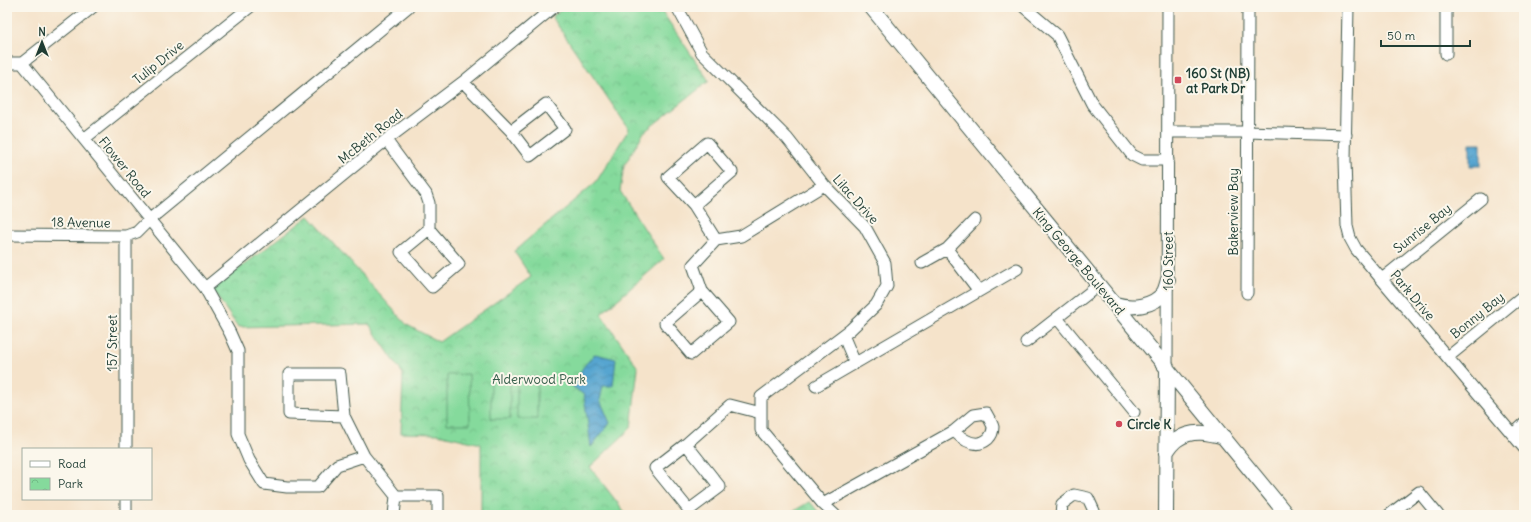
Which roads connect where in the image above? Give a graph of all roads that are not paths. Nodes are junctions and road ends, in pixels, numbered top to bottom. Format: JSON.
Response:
{"nodes":[{"id":1,"x":93,"y":7,"type":"edge"},
{"id":2,"x":250,"y":7,"type":"edge"},
{"id":3,"x":408,"y":7,"type":"edge"},
{"id":4,"x":554,"y":7,"type":"edge"},
{"id":5,"x":677,"y":7,"type":"edge"},
{"id":6,"x":871,"y":7,"type":"edge"},
{"id":7,"x":1024,"y":7,"type":"edge"},
{"id":8,"x":1168,"y":7,"type":"edge"},
{"id":9,"x":1248,"y":7,"type":"edge"},
{"id":10,"x":1348,"y":7,"type":"edge"},
{"id":11,"x":1446,"y":7,"type":"edge"},
{"id":12,"x":1446,"y":54,"type":"dead end"},
{"id":13,"x":7,"y":63,"type":"edge"},
{"id":14,"x":22,"y":63,"type":"junction"},
{"id":15,"x":463,"y":82,"type":"junction"},
{"id":16,"x":511,"y":131,"type":"junction"},
{"id":17,"x":1168,"y":132,"type":"junction"},
{"id":18,"x":1248,"y":132,"type":"junction"},
{"id":19,"x":1346,"y":135,"type":"junction"},
{"id":20,"x":84,"y":139,"type":"junction"},
{"id":21,"x":386,"y":140,"type":"junction"},
{"id":22,"x":1168,"y":160,"type":"junction"},
{"id":23,"x":824,"y":185,"type":"junction"},
{"id":24,"x":1481,"y":199,"type":"dead end"},
{"id":25,"x":694,"y":205,"type":"junction"},
{"id":26,"x":150,"y":220,"type":"junction"},
{"id":27,"x":975,"y":220,"type":"dead end"},
{"id":28,"x":429,"y":229,"type":"junction"},
{"id":29,"x":7,"y":235,"type":"edge"},
{"id":30,"x":126,"y":236,"type":"junction"},
{"id":31,"x":716,"y":240,"type":"junction"},
{"id":32,"x":947,"y":249,"type":"junction"},
{"id":33,"x":922,"y":263,"type":"dead end"},
{"id":34,"x":1017,"y":269,"type":"dead end"},
{"id":35,"x":1382,"y":279,"type":"junction"},
{"id":36,"x":1168,"y":280,"type":"junction"},
{"id":37,"x":1099,"y":285,"type":"junction"},
{"id":38,"x":205,"y":288,"type":"junction"},
{"id":39,"x":702,"y":291,"type":"junction"},
{"id":40,"x":979,"y":291,"type":"junction"},
{"id":41,"x":1247,"y":293,"type":"dead end"},
{"id":42,"x":1524,"y":295,"type":"edge"},
{"id":43,"x":1116,"y":304,"type":"junction"},
{"id":44,"x":1057,"y":318,"type":"junction"},
{"id":45,"x":843,"y":335,"type":"junction"},
{"id":46,"x":1026,"y":342,"type":"dead end"},
{"id":47,"x":1448,"y":357,"type":"junction"},
{"id":48,"x":855,"y":363,"type":"junction"},
{"id":49,"x":1167,"y":367,"type":"junction"},
{"id":50,"x":816,"y":386,"type":"dead end"},
{"id":51,"x":1134,"y":412,"type":"dead end"},
{"id":52,"x":761,"y":413,"type":"junction"},
{"id":53,"x":344,"y":416,"type":"junction"},
{"id":54,"x":1524,"y":424,"type":"edge"},
{"id":55,"x":954,"y":431,"type":"dead end"},
{"id":56,"x":1512,"y":434,"type":"junction"},
{"id":57,"x":1224,"y":437,"type":"junction"},
{"id":58,"x":686,"y":444,"type":"junction"},
{"id":59,"x":126,"y":448,"type":"edge"},
{"id":60,"x":1524,"y":448,"type":"edge"},
{"id":61,"x":1166,"y":453,"type":"junction"},
{"id":62,"x":364,"y":456,"type":"junction"},
{"id":63,"x":396,"y":496,"type":"junction"},
{"id":64,"x":126,"y":500,"type":"edge"},
{"id":65,"x":823,"y":504,"type":"junction"},
{"id":66,"x":126,"y":515,"type":"edge"},
{"id":67,"x":394,"y":515,"type":"edge"},
{"id":68,"x":438,"y":515,"type":"edge"},
{"id":69,"x":835,"y":515,"type":"edge"},
{"id":70,"x":1061,"y":515,"type":"edge"},
{"id":71,"x":1093,"y":515,"type":"edge"},
{"id":72,"x":1166,"y":515,"type":"edge"},
{"id":73,"x":1287,"y":515,"type":"edge"},
{"id":74,"x":1389,"y":515,"type":"edge"},
{"id":75,"x":1438,"y":515,"type":"edge"}],
"edges":[{"from":1,"to":14,"type":"street"},
{"from":2,"to":20,"type":"street","name":"Tulip Drive"},
{"from":3,"to":26,"type":"street","name":"18 Avenue"},
{"from":4,"to":15,"type":"street","name":"McBeth Road"},
{"from":5,"to":23,"type":"street","name":"Lilac Drive"},
{"from":6,"to":37,"type":"main road","name":"King George Boulevard"},
{"from":7,"to":22,"type":"street"},
{"from":8,"to":17,"type":"street","name":"160 Street"},
{"from":9,"to":18,"type":"street","name":"Bakerview Bay"},
{"from":10,"to":19,"type":"street","name":"Park Drive"},
{"from":11,"to":12,"type":"street"},
{"from":13,"to":14,"type":"street"},
{"from":14,"to":20,"type":"street","name":"Flower Road"},
{"from":15,"to":16,"type":"street"},
{"from":15,"to":21,"type":"street","name":"McBeth Road"},
{"from":16,"to":16,"type":"street"},
{"from":17,"to":18,"type":"street"},
{"from":17,"to":22,"type":"street","name":"160 Street"},
{"from":18,"to":19,"type":"street"},
{"from":18,"to":41,"type":"street","name":"Bakerview Bay"},
{"from":19,"to":35,"type":"street","name":"Park Drive"},
{"from":20,"to":26,"type":"street","name":"Flower Road"},
{"from":21,"to":28,"type":"street"},
{"from":21,"to":38,"type":"street","name":"McBeth Road"},
{"from":22,"to":36,"type":"street","name":"160 Street"},
{"from":23,"to":31,"type":"street"},
{"from":23,"to":45,"type":"street","name":"Lilac Drive"},
{"from":24,"to":35,"type":"street","name":"Sunrise Bay"},
{"from":25,"to":25,"type":"street"},
{"from":25,"to":31,"type":"street"},
{"from":26,"to":30,"type":"street","name":"18 Avenue"},
{"from":26,"to":38,"type":"street","name":"Flower Road"},
{"from":27,"to":32,"type":"street"},
{"from":28,"to":28,"type":"street"},
{"from":29,"to":30,"type":"street","name":"18 Avenue"},
{"from":30,"to":59,"type":"street","name":"157 Street"},
{"from":31,"to":39,"type":"street"},
{"from":32,"to":33,"type":"street"},
{"from":32,"to":40,"type":"street"},
{"from":34,"to":40,"type":"street"},
{"from":35,"to":47,"type":"street","name":"Park Drive"},
{"from":36,"to":43,"type":"main road"},
{"from":36,"to":49,"type":"street","name":"160 Street"},
{"from":37,"to":43,"type":"main road","name":"King George Boulevard"},
{"from":37,"to":44,"type":"street"},
{"from":38,"to":62,"type":"street","name":"Flower Road"},
{"from":39,"to":39,"type":"street"},
{"from":40,"to":48,"type":"street"},
{"from":42,"to":47,"type":"street","name":"Bonny Bay"},
{"from":43,"to":49,"type":"main road","name":"King George Boulevard"},
{"from":44,"to":46,"type":"street"},
{"from":44,"to":51,"type":"street"},
{"from":45,"to":48,"type":"street"},
{"from":45,"to":52,"type":"street","name":"Lilac Drive"},
{"from":47,"to":56,"type":"street","name":"Park Drive"},
{"from":48,"to":50,"type":"street"},
{"from":49,"to":57,"type":"main road","name":"King George Boulevard"},
{"from":49,"to":61,"type":"main road","name":"160 Street"},
{"from":52,"to":58,"type":"street"},
{"from":52,"to":65,"type":"street","name":"Lilac Drive"},
{"from":53,"to":53,"type":"street"},
{"from":53,"to":62,"type":"street"},
{"from":54,"to":56,"type":"street"},
{"from":55,"to":65,"type":"street"},
{"from":56,"to":60,"type":"street","name":"Park Drive"},
{"from":57,"to":61,"type":"main road"},
{"from":57,"to":73,"type":"main road","name":"King George Boulevard"},
{"from":58,"to":58,"type":"street"},
{"from":61,"to":72,"type":"main road","name":"160 Street"},
{"from":62,"to":63,"type":"street"},
{"from":63,"to":67,"type":"street"},
{"from":63,"to":68,"type":"street"},
{"from":64,"to":66,"type":"street"},
{"from":65,"to":69,"type":"street","name":"Lilac Drive"},
{"from":70,"to":71,"type":"street"},
{"from":74,"to":75,"type":"street"}]}
